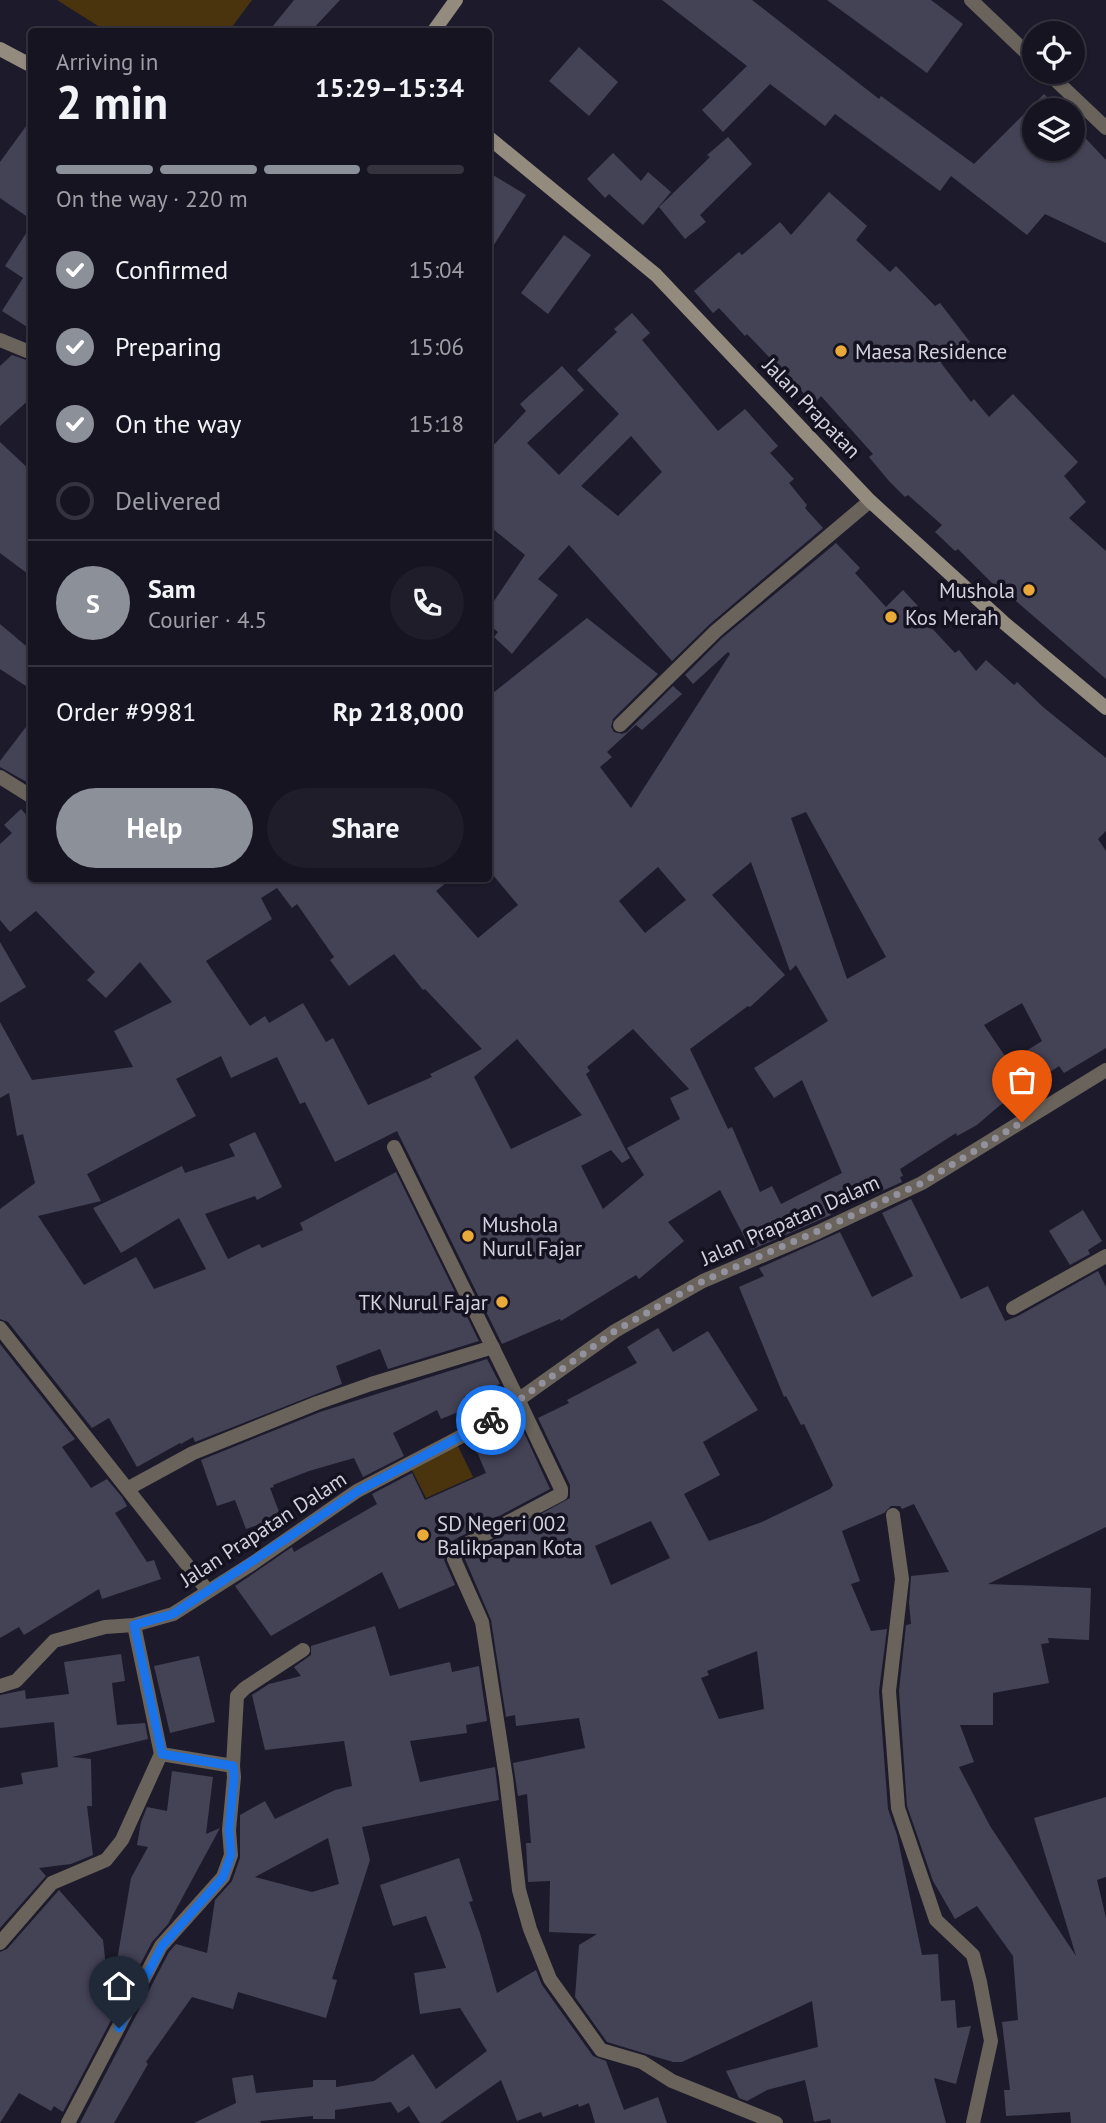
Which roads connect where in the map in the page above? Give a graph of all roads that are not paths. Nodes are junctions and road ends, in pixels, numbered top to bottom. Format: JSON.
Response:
{"nodes":[{"id":1,"x":456,"y":0,"type":"edge"},
{"id":2,"x":971,"y":0,"type":"edge"},
{"id":3,"x":436,"y":28,"type":"edge"},
{"id":4,"x":0,"y":49,"type":"edge"},
{"id":5,"x":1022,"y":49,"type":"edge"},
{"id":6,"x":28,"y":64,"type":"edge"},
{"id":7,"x":1060,"y":84,"type":"edge"},
{"id":8,"x":1106,"y":128,"type":"edge"},
{"id":9,"x":492,"y":140,"type":"edge"},
{"id":10,"x":0,"y":340,"type":"edge"},
{"id":11,"x":28,"y":351,"type":"edge"},
{"id":12,"x":870,"y":501,"type":"junction"},
{"id":13,"x":1106,"y":708,"type":"edge"},
{"id":14,"x":620,"y":725,"type":"dead end"},
{"id":15,"x":0,"y":777,"type":"edge"},
{"id":16,"x":28,"y":794,"type":"edge"},
{"id":17,"x":1106,"y":1070,"type":"edge"},
{"id":18,"x":394,"y":1147,"type":"dead end"},
{"id":19,"x":1105,"y":1259,"type":"edge"},
{"id":20,"x":1013,"y":1308,"type":"dead end"},
{"id":21,"x":0,"y":1328,"type":"edge"},
{"id":22,"x":493,"y":1347,"type":"junction"},
{"id":23,"x":519,"y":1401,"type":"junction"},
{"id":24,"x":127,"y":1489,"type":"junction"},
{"id":25,"x":893,"y":1515,"type":"dead end"},
{"id":26,"x":207,"y":1590,"type":"junction"},
{"id":27,"x":134,"y":1625,"type":"junction"},
{"id":28,"x":303,"y":1650,"type":"dead end"},
{"id":29,"x":0,"y":1686,"type":"edge"},
{"id":30,"x":162,"y":1754,"type":"junction"},
{"id":31,"x":233,"y":1766,"type":"junction"},
{"id":32,"x":0,"y":1943,"type":"edge"},
{"id":33,"x":68,"y":2123,"type":"edge"},
{"id":34,"x":776,"y":2123,"type":"edge"},
{"id":35,"x":973,"y":2123,"type":"edge"}],
"edges":[{"from":1,"to":3,"type":"street"},
{"from":2,"to":5,"type":"street"},
{"from":4,"to":6,"type":"street"},
{"from":7,"to":8,"type":"street"},
{"from":9,"to":12,"type":"street","name":"Jalan Prapatan"},
{"from":10,"to":11,"type":"street"},
{"from":12,"to":13,"type":"street","name":"Jalan Prapatan"},
{"from":12,"to":14,"type":"street"},
{"from":15,"to":16,"type":"street"},
{"from":17,"to":23,"type":"street","name":"Jalan Prapatan Dalam"},
{"from":18,"to":22,"type":"street"},
{"from":19,"to":20,"type":"street"},
{"from":21,"to":24,"type":"street"},
{"from":22,"to":23,"type":"street"},
{"from":22,"to":24,"type":"street"},
{"from":23,"to":26,"type":"street","name":"Jalan Prapatan Dalam"},
{"from":23,"to":34,"type":"street"},
{"from":24,"to":26,"type":"street"},
{"from":25,"to":35,"type":"street"},
{"from":26,"to":27,"type":"street","name":"Jalan Prapatan Dalam"},
{"from":27,"to":29,"type":"street","name":"Jalan Prapatan Dalam"},
{"from":27,"to":30,"type":"street"},
{"from":28,"to":31,"type":"street"},
{"from":30,"to":31,"type":"street"},
{"from":30,"to":32,"type":"street"},
{"from":31,"to":33,"type":"street"}]}
